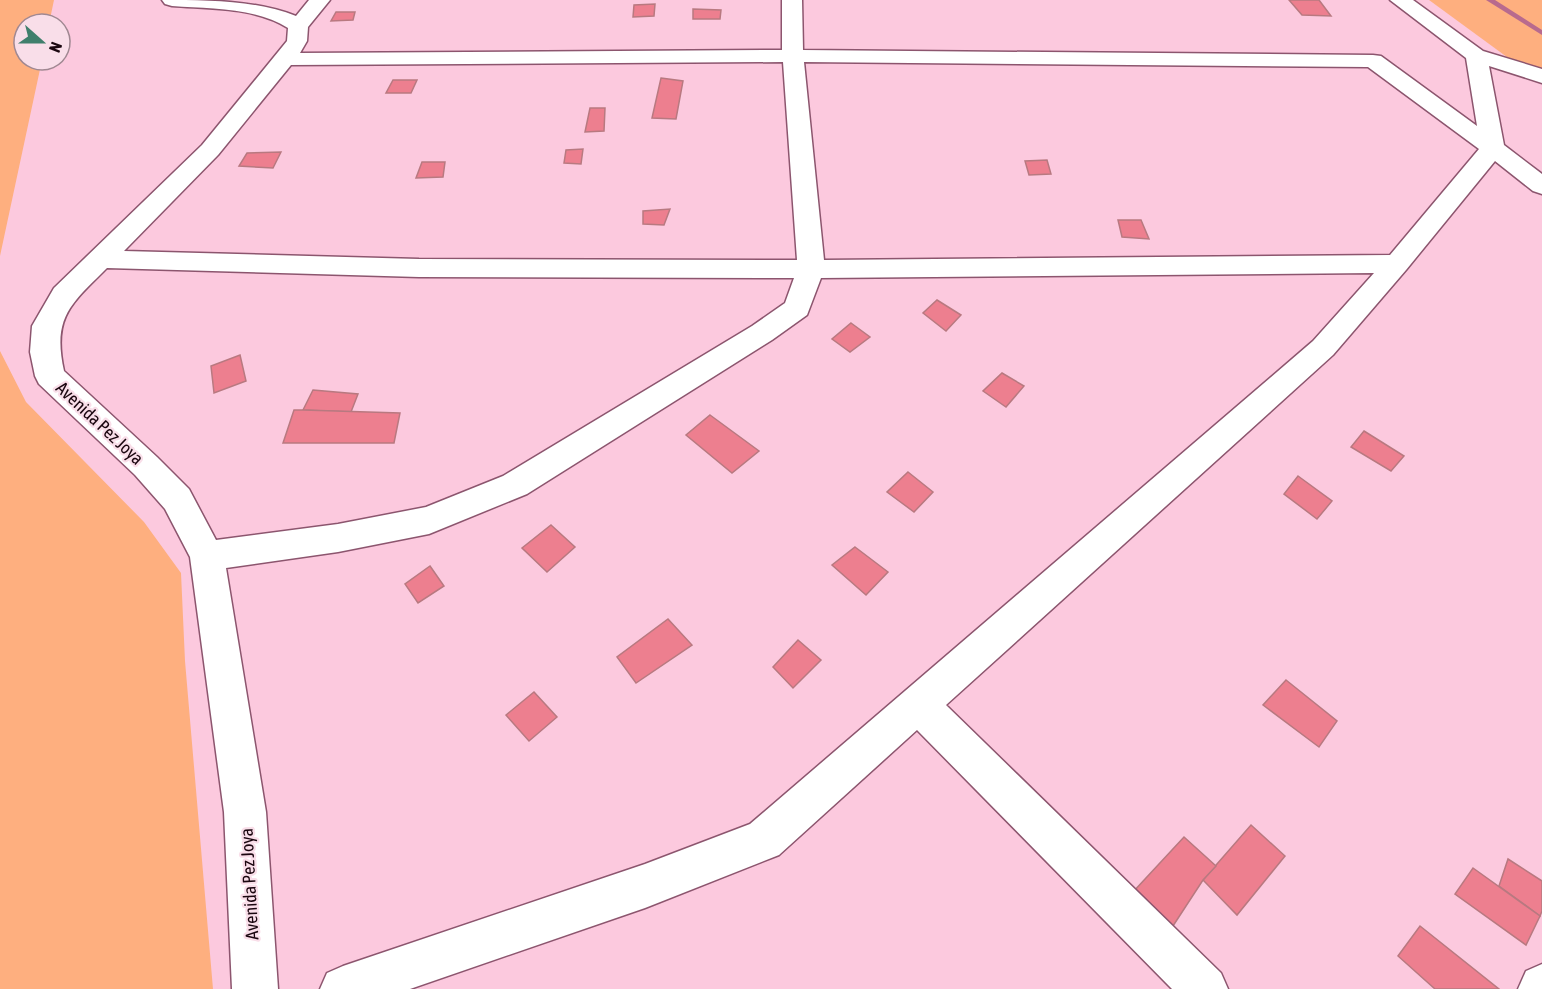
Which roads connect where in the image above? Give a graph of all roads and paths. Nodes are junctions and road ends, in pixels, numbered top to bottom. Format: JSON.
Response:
{"nodes":[{"id":1,"x":172,"y":0,"type":"edge"},
{"id":2,"x":320,"y":0,"type":"edge"},
{"id":3,"x":792,"y":0,"type":"edge"},
{"id":4,"x":1400,"y":0,"type":"edge"},
{"id":5,"x":298,"y":26,"type":"junction"},
{"id":6,"x":1476,"y":55,"type":"junction"},
{"id":7,"x":793,"y":56,"type":"junction"},
{"id":8,"x":285,"y":59,"type":"junction"},
{"id":9,"x":1542,"y":76,"type":"edge"},
{"id":10,"x":1493,"y":148,"type":"junction"},
{"id":11,"x":1542,"y":186,"type":"edge"},
{"id":12,"x":100,"y":259,"type":"junction"},
{"id":13,"x":1397,"y":264,"type":"junction"},
{"id":14,"x":811,"y":269,"type":"junction"},
{"id":15,"x":207,"y":556,"type":"junction"},
{"id":16,"x":918,"y":704,"type":"junction"},
{"id":17,"x":255,"y":989,"type":"edge"},
{"id":18,"x":343,"y":989,"type":"edge"},
{"id":19,"x":1205,"y":989,"type":"edge"}],
"edges":[{"from":1,"to":5,"type":"street"},
{"from":2,"to":5,"type":"street"},
{"from":3,"to":7,"type":"street"},
{"from":4,"to":6,"type":"street"},
{"from":5,"to":8,"type":"street","name":"Avenida Pez Joya"},
{"from":6,"to":9,"type":"street"},
{"from":6,"to":10,"type":"street"},
{"from":7,"to":8,"type":"street"},
{"from":7,"to":10,"type":"street"},
{"from":7,"to":14,"type":"street"},
{"from":8,"to":12,"type":"street","name":"Avenida Pez Joya"},
{"from":10,"to":11,"type":"street"},
{"from":10,"to":13,"type":"street"},
{"from":12,"to":14,"type":"street"},
{"from":12,"to":15,"type":"street","name":"Avenida Pez Joya"},
{"from":13,"to":14,"type":"street"},
{"from":13,"to":16,"type":"street"},
{"from":14,"to":15,"type":"street"},
{"from":15,"to":17,"type":"street","name":"Avenida Pez Joya"},
{"from":16,"to":18,"type":"street"},
{"from":16,"to":19,"type":"street"}]}
